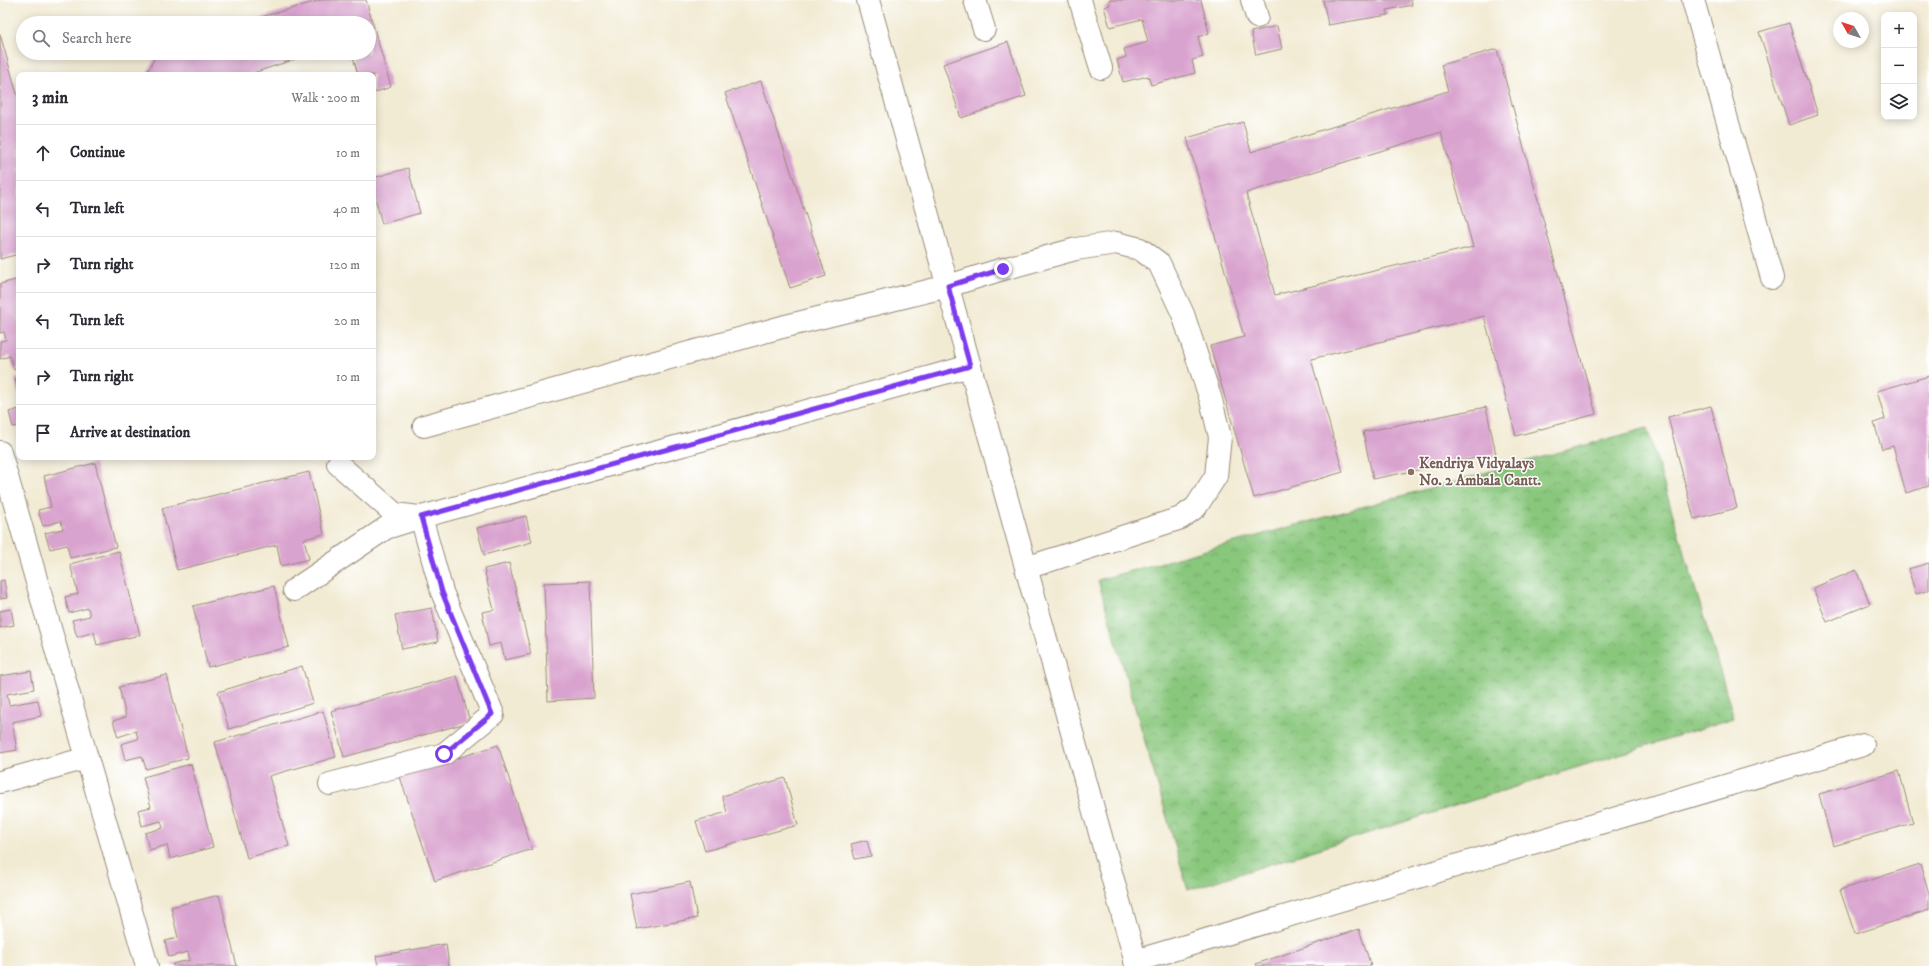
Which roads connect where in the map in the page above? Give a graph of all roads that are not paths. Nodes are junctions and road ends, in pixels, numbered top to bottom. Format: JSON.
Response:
{"nodes":[{"id":1,"x":868,"y":0,"type":"edge"},
{"id":2,"x":975,"y":0,"type":"edge"},
{"id":3,"x":1080,"y":0,"type":"edge"},
{"id":4,"x":1693,"y":0,"type":"edge"},
{"id":5,"x":984,"y":29,"type":"dead end"},
{"id":6,"x":1101,"y":68,"type":"dead end"},
{"id":7,"x":1772,"y":278,"type":"dead end"},
{"id":8,"x":948,"y":286,"type":"junction"},
{"id":9,"x":970,"y":366,"type":"junction"},
{"id":10,"x":424,"y":426,"type":"dead end"},
{"id":11,"x":0,"y":452,"type":"edge"},
{"id":12,"x":338,"y":464,"type":"dead end"},
{"id":13,"x":421,"y":517,"type":"junction"},
{"id":14,"x":1026,"y":568,"type":"junction"},
{"id":15,"x":294,"y":590,"type":"dead end"},
{"id":16,"x":1864,"y":745,"type":"dead end"},
{"id":17,"x":87,"y":758,"type":"junction"},
{"id":18,"x":0,"y":782,"type":"edge"},
{"id":19,"x":330,"y":784,"type":"dead end"},
{"id":20,"x":1136,"y":964,"type":"edge"},
{"id":21,"x":147,"y":966,"type":"edge"}],
"edges":[{"from":1,"to":8,"type":"street"},
{"from":2,"to":5,"type":"street"},
{"from":3,"to":6,"type":"street"},
{"from":4,"to":7,"type":"street"},
{"from":8,"to":9,"type":"street"},
{"from":8,"to":10,"type":"street"},
{"from":8,"to":14,"type":"street"},
{"from":9,"to":13,"type":"street"},
{"from":9,"to":14,"type":"street"},
{"from":11,"to":17,"type":"street"},
{"from":12,"to":13,"type":"street"},
{"from":13,"to":15,"type":"street"},
{"from":13,"to":19,"type":"street"},
{"from":14,"to":20,"type":"street"},
{"from":16,"to":20,"type":"street"},
{"from":17,"to":18,"type":"street"},
{"from":17,"to":21,"type":"street"}]}
